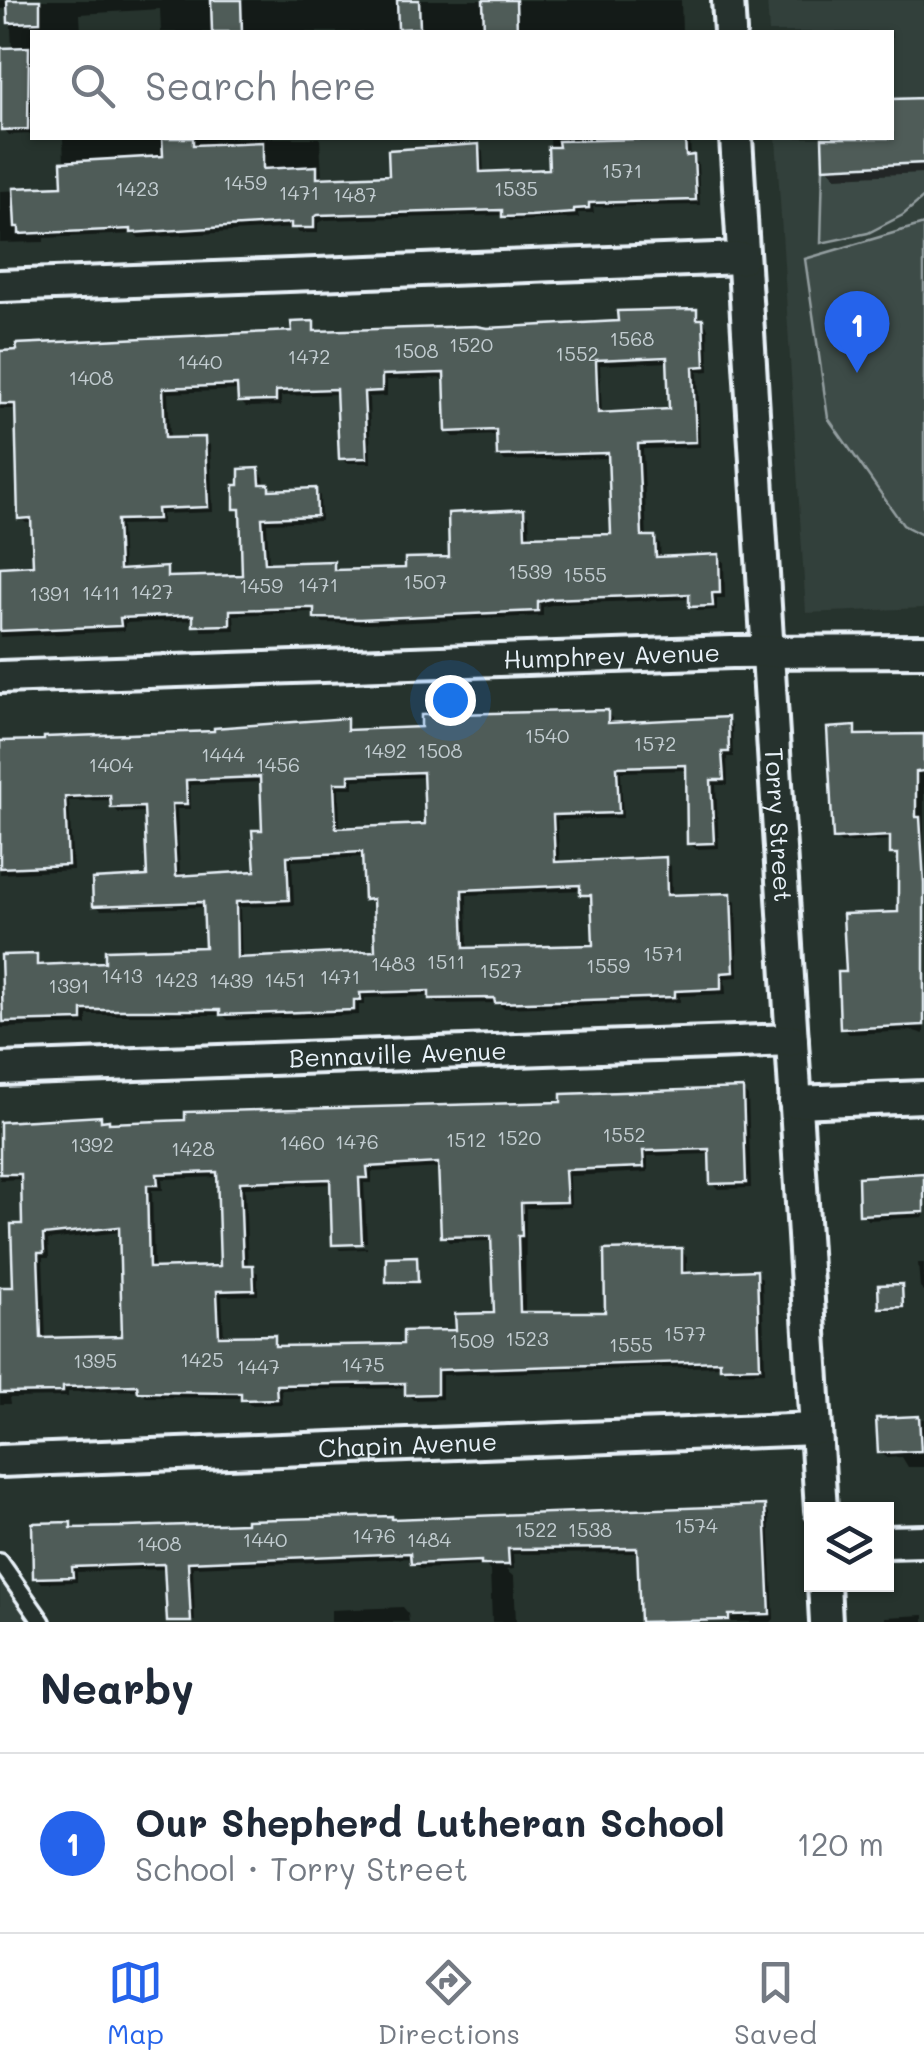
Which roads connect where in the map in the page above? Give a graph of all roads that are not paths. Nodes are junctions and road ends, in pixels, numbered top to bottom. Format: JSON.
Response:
{"nodes":[{"id":1,"x":728,"y":0,"type":"edge"},
{"id":2,"x":730,"y":30,"type":"edge"},
{"id":3,"x":736,"y":140,"type":"edge"},
{"id":4,"x":742,"y":258,"type":"junction"},
{"id":5,"x":0,"y":286,"type":"edge"},
{"id":6,"x":924,"y":651,"type":"edge"},
{"id":7,"x":770,"y":653,"type":"junction"},
{"id":8,"x":0,"y":677,"type":"edge"},
{"id":9,"x":792,"y":1040,"type":"junction"},
{"id":10,"x":0,"y":1069,"type":"edge"},
{"id":11,"x":924,"y":1097,"type":"edge"},
{"id":12,"x":795,"y":1102,"type":"junction"},
{"id":13,"x":816,"y":1429,"type":"junction"},
{"id":14,"x":0,"y":1461,"type":"edge"},
{"id":15,"x":820,"y":1502,"type":"edge"},
{"id":16,"x":924,"y":1541,"type":"edge"},
{"id":17,"x":894,"y":1542,"type":"edge"},
{"id":18,"x":0,"y":1562,"type":"edge"},
{"id":19,"x":824,"y":1592,"type":"edge"},
{"id":20,"x":42,"y":1622,"type":"edge"},
{"id":21,"x":826,"y":1622,"type":"edge"}],
"edges":[{"from":1,"to":2,"type":"street"},
{"from":3,"to":4,"type":"street","name":"Torry Street"},
{"from":4,"to":5,"type":"street"},
{"from":4,"to":7,"type":"street","name":"Torry Street"},
{"from":6,"to":7,"type":"street","name":"Humphrey Avenue"},
{"from":7,"to":8,"type":"street","name":"Humphrey Avenue"},
{"from":7,"to":9,"type":"street","name":"Torry Street"},
{"from":9,"to":10,"type":"street","name":"Bennaville Avenue"},
{"from":9,"to":12,"type":"street","name":"Torry Street"},
{"from":11,"to":12,"type":"street"},
{"from":12,"to":13,"type":"street","name":"Torry Street"},
{"from":13,"to":14,"type":"street","name":"Chapin Avenue"},
{"from":13,"to":15,"type":"street","name":"Torry Street"},
{"from":16,"to":17,"type":"street"},
{"from":18,"to":20,"type":"lane"},
{"from":19,"to":21,"type":"street"}]}
